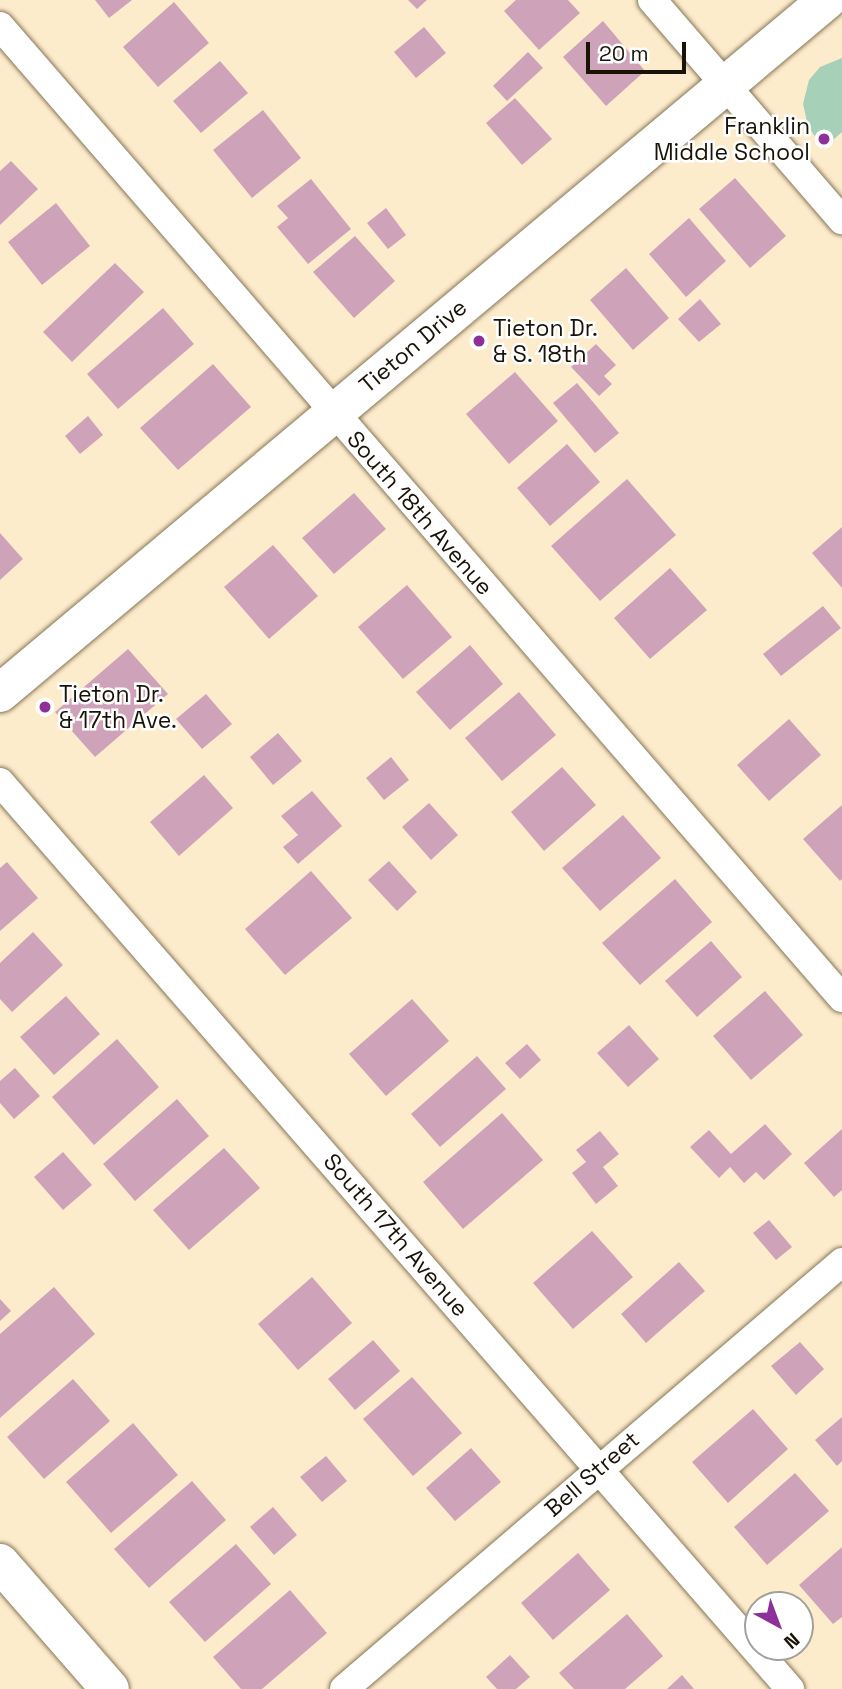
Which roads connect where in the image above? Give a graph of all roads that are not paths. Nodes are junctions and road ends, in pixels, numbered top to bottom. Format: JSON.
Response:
{"nodes":[{"id":1,"x":652,"y":0,"type":"edge"},
{"id":2,"x":827,"y":0,"type":"edge"},
{"id":3,"x":0,"y":26,"type":"edge"},
{"id":4,"x":727,"y":85,"type":"junction"},
{"id":5,"x":842,"y":220,"type":"edge"},
{"id":6,"x":333,"y":413,"type":"junction"},
{"id":7,"x":0,"y":693,"type":"edge"},
{"id":8,"x":0,"y":782,"type":"edge"},
{"id":9,"x":842,"y":998,"type":"edge"},
{"id":10,"x":842,"y":1262,"type":"edge"},
{"id":11,"x":599,"y":1468,"type":"junction"},
{"id":12,"x":0,"y":1563,"type":"edge"},
{"id":13,"x":110,"y":1689,"type":"edge"},
{"id":14,"x":344,"y":1689,"type":"edge"},
{"id":15,"x":790,"y":1689,"type":"edge"}],
"edges":[{"from":1,"to":4,"type":"street"},
{"from":2,"to":4,"type":"main road","name":"Tieton Drive"},
{"from":3,"to":6,"type":"street","name":"South 18th Avenue"},
{"from":4,"to":5,"type":"street"},
{"from":4,"to":6,"type":"main road","name":"Tieton Drive"},
{"from":6,"to":7,"type":"main road","name":"Tieton Drive"},
{"from":6,"to":9,"type":"street","name":"South 18th Avenue"},
{"from":8,"to":11,"type":"street","name":"South 17th Avenue"},
{"from":10,"to":11,"type":"street","name":"Bell Street"},
{"from":11,"to":14,"type":"street","name":"Bell Street"},
{"from":11,"to":15,"type":"street","name":"South 17th Avenue"},
{"from":12,"to":13,"type":"main road"}]}
